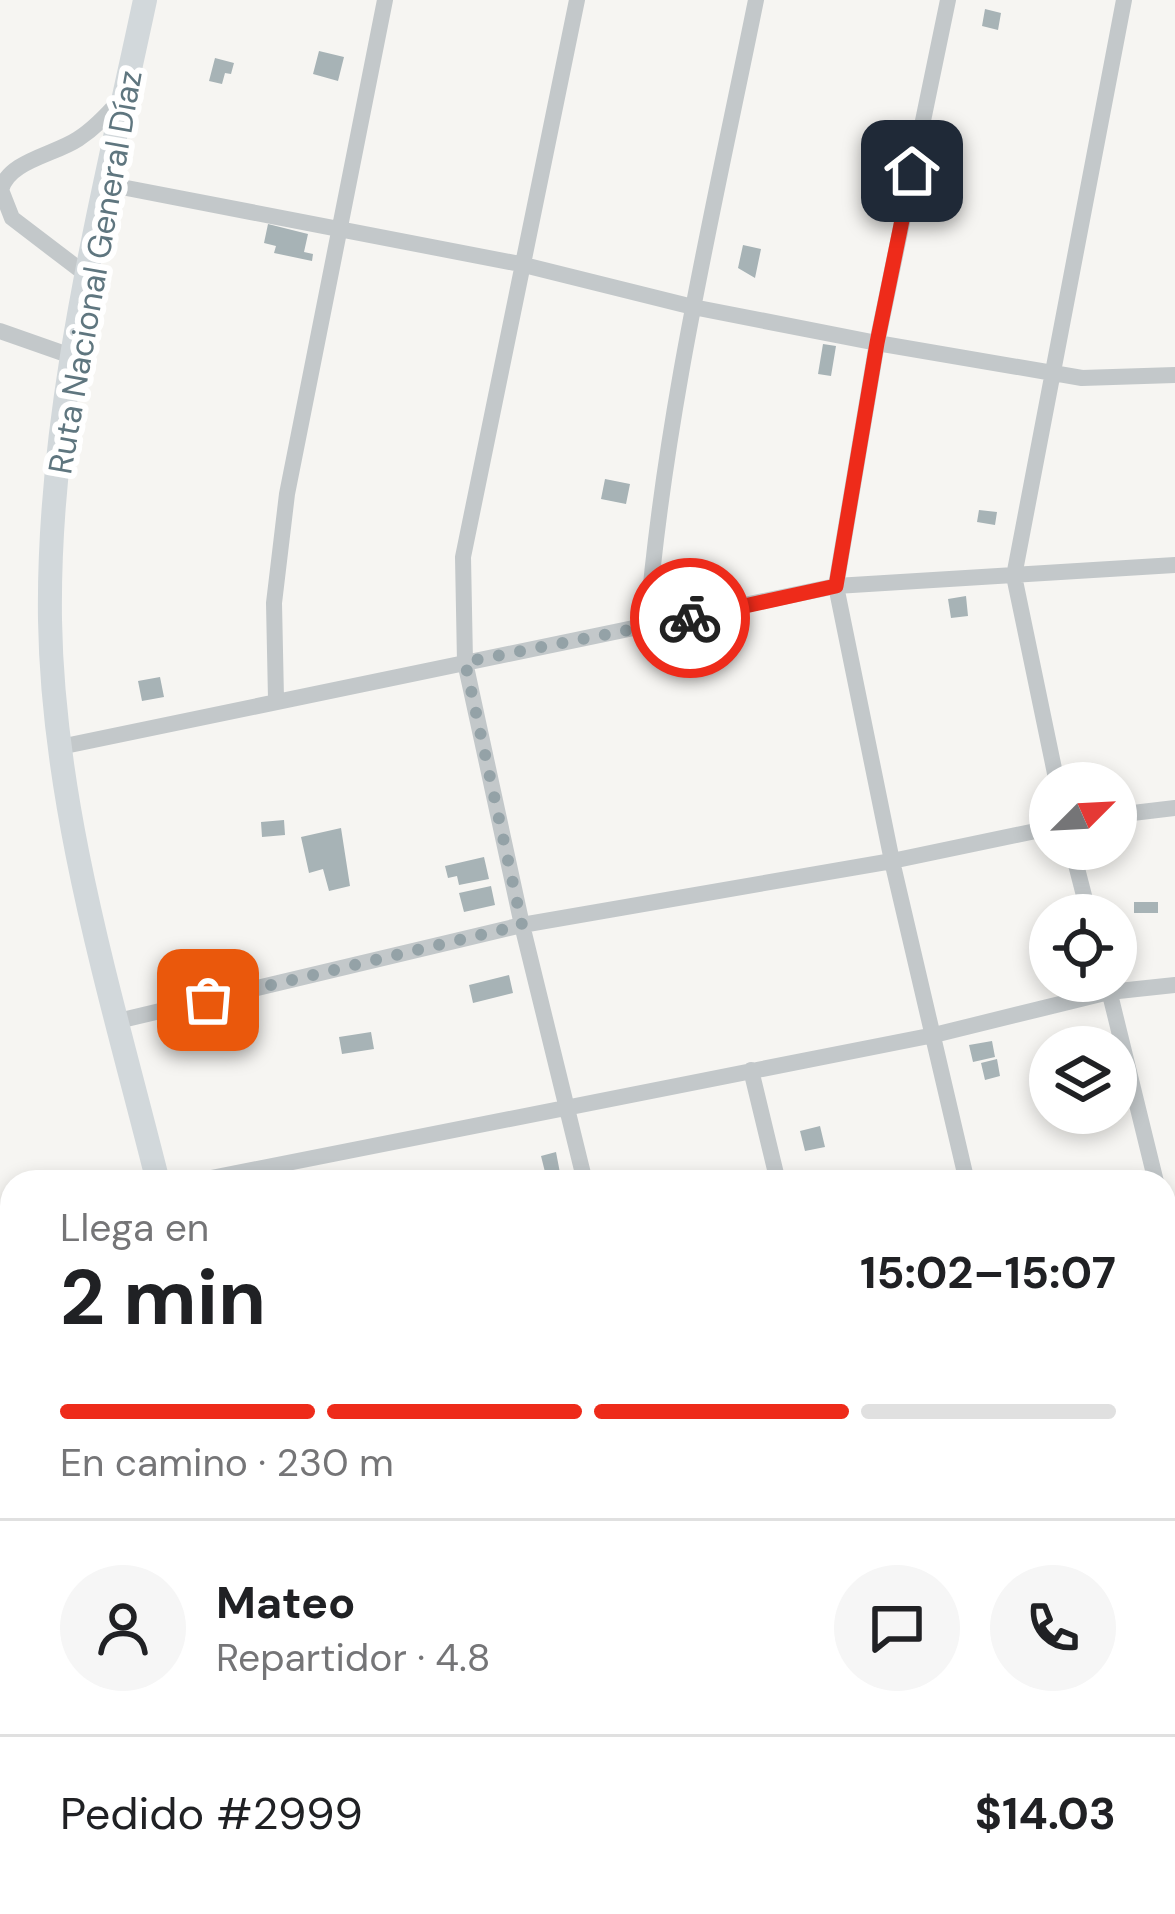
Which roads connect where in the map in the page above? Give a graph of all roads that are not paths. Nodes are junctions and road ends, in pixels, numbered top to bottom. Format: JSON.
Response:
{"nodes":[{"id":1,"x":145,"y":0,"type":"edge"},
{"id":2,"x":385,"y":0,"type":"edge"},
{"id":3,"x":577,"y":0,"type":"edge"},
{"id":4,"x":756,"y":0,"type":"edge"},
{"id":5,"x":948,"y":0,"type":"edge"},
{"id":6,"x":1124,"y":0,"type":"edge"},
{"id":7,"x":125,"y":95,"type":"junction"},
{"id":8,"x":106,"y":184,"type":"junction"},
{"id":9,"x":342,"y":227,"type":"junction"},
{"id":10,"x":520,"y":264,"type":"junction"},
{"id":11,"x":88,"y":276,"type":"junction"},
{"id":12,"x":694,"y":307,"type":"junction"},
{"id":13,"x":0,"y":332,"type":"edge"},
{"id":14,"x":877,"y":343,"type":"junction"},
{"id":15,"x":74,"y":357,"type":"junction"},
{"id":16,"x":1052,"y":372,"type":"junction"},
{"id":17,"x":1175,"y":375,"type":"edge"},
{"id":18,"x":1175,"y":565,"type":"edge"},
{"id":19,"x":1014,"y":576,"type":"junction"},
{"id":20,"x":836,"y":586,"type":"junction"},
{"id":21,"x":646,"y":628,"type":"junction"},
{"id":22,"x":465,"y":662,"type":"junction"},
{"id":23,"x":276,"y":699,"type":"junction"},
{"id":24,"x":60,"y":747,"type":"junction"},
{"id":25,"x":1053,"y":762,"type":"edge"},
{"id":26,"x":1175,"y":808,"type":"edge"},
{"id":27,"x":1137,"y":813,"type":"edge"},
{"id":28,"x":1029,"y":832,"type":"edge"},
{"id":29,"x":892,"y":861,"type":"junction"},
{"id":30,"x":522,"y":925,"type":"junction"},
{"id":31,"x":1175,"y":985,"type":"edge"},
{"id":32,"x":1137,"y":986,"type":"edge"},
{"id":33,"x":1051,"y":1002,"type":"edge"},
{"id":34,"x":1112,"y":1002,"type":"edge"},
{"id":35,"x":118,"y":1021,"type":"junction"},
{"id":36,"x":934,"y":1035,"type":"junction"},
{"id":37,"x":752,"y":1070,"type":"junction"},
{"id":38,"x":568,"y":1110,"type":"junction"},
{"id":39,"x":155,"y":1170,"type":"edge"},
{"id":40,"x":254,"y":1170,"type":"edge"},
{"id":41,"x":582,"y":1170,"type":"edge"},
{"id":42,"x":775,"y":1170,"type":"edge"},
{"id":43,"x":965,"y":1170,"type":"edge"},
{"id":44,"x":1153,"y":1170,"type":"edge"}],
"edges":[{"from":1,"to":7,"type":"highway","name":"Ruta Nacional General Díaz"},
{"from":2,"to":9,"type":"street"},
{"from":3,"to":10,"type":"street"},
{"from":4,"to":12,"type":"street"},
{"from":5,"to":14,"type":"street"},
{"from":6,"to":16,"type":"street"},
{"from":7,"to":8,"type":"highway","name":"Ruta Nacional General Díaz"},
{"from":7,"to":11,"type":"street"},
{"from":8,"to":9,"type":"street"},
{"from":8,"to":11,"type":"highway","name":"Ruta Nacional General Díaz"},
{"from":9,"to":10,"type":"street"},
{"from":9,"to":23,"type":"street"},
{"from":10,"to":12,"type":"street"},
{"from":10,"to":22,"type":"street"},
{"from":11,"to":15,"type":"highway","name":"Ruta Nacional General Díaz"},
{"from":12,"to":14,"type":"street"},
{"from":12,"to":21,"type":"street"},
{"from":13,"to":15,"type":"street"},
{"from":14,"to":16,"type":"street"},
{"from":14,"to":20,"type":"street"},
{"from":15,"to":24,"type":"highway","name":"Ruta Nacional General Díaz"},
{"from":16,"to":17,"type":"street"},
{"from":16,"to":19,"type":"street"},
{"from":18,"to":19,"type":"street"},
{"from":19,"to":20,"type":"street"},
{"from":19,"to":25,"type":"street"},
{"from":20,"to":21,"type":"street"},
{"from":20,"to":29,"type":"street"},
{"from":21,"to":22,"type":"street"},
{"from":22,"to":23,"type":"street"},
{"from":22,"to":30,"type":"street"},
{"from":23,"to":24,"type":"street"},
{"from":24,"to":35,"type":"highway","name":"Ruta Nacional General Díaz"},
{"from":26,"to":27,"type":"street"},
{"from":28,"to":29,"type":"street"},
{"from":29,"to":30,"type":"street"},
{"from":29,"to":36,"type":"street"},
{"from":30,"to":35,"type":"street"},
{"from":30,"to":38,"type":"street"},
{"from":31,"to":32,"type":"street"},
{"from":33,"to":36,"type":"street"},
{"from":34,"to":44,"type":"street"},
{"from":35,"to":39,"type":"highway","name":"Ruta Nacional General Díaz"},
{"from":36,"to":37,"type":"street"},
{"from":36,"to":43,"type":"street"},
{"from":37,"to":38,"type":"street"},
{"from":37,"to":42,"type":"street"},
{"from":38,"to":40,"type":"street"},
{"from":38,"to":41,"type":"street"}]}
